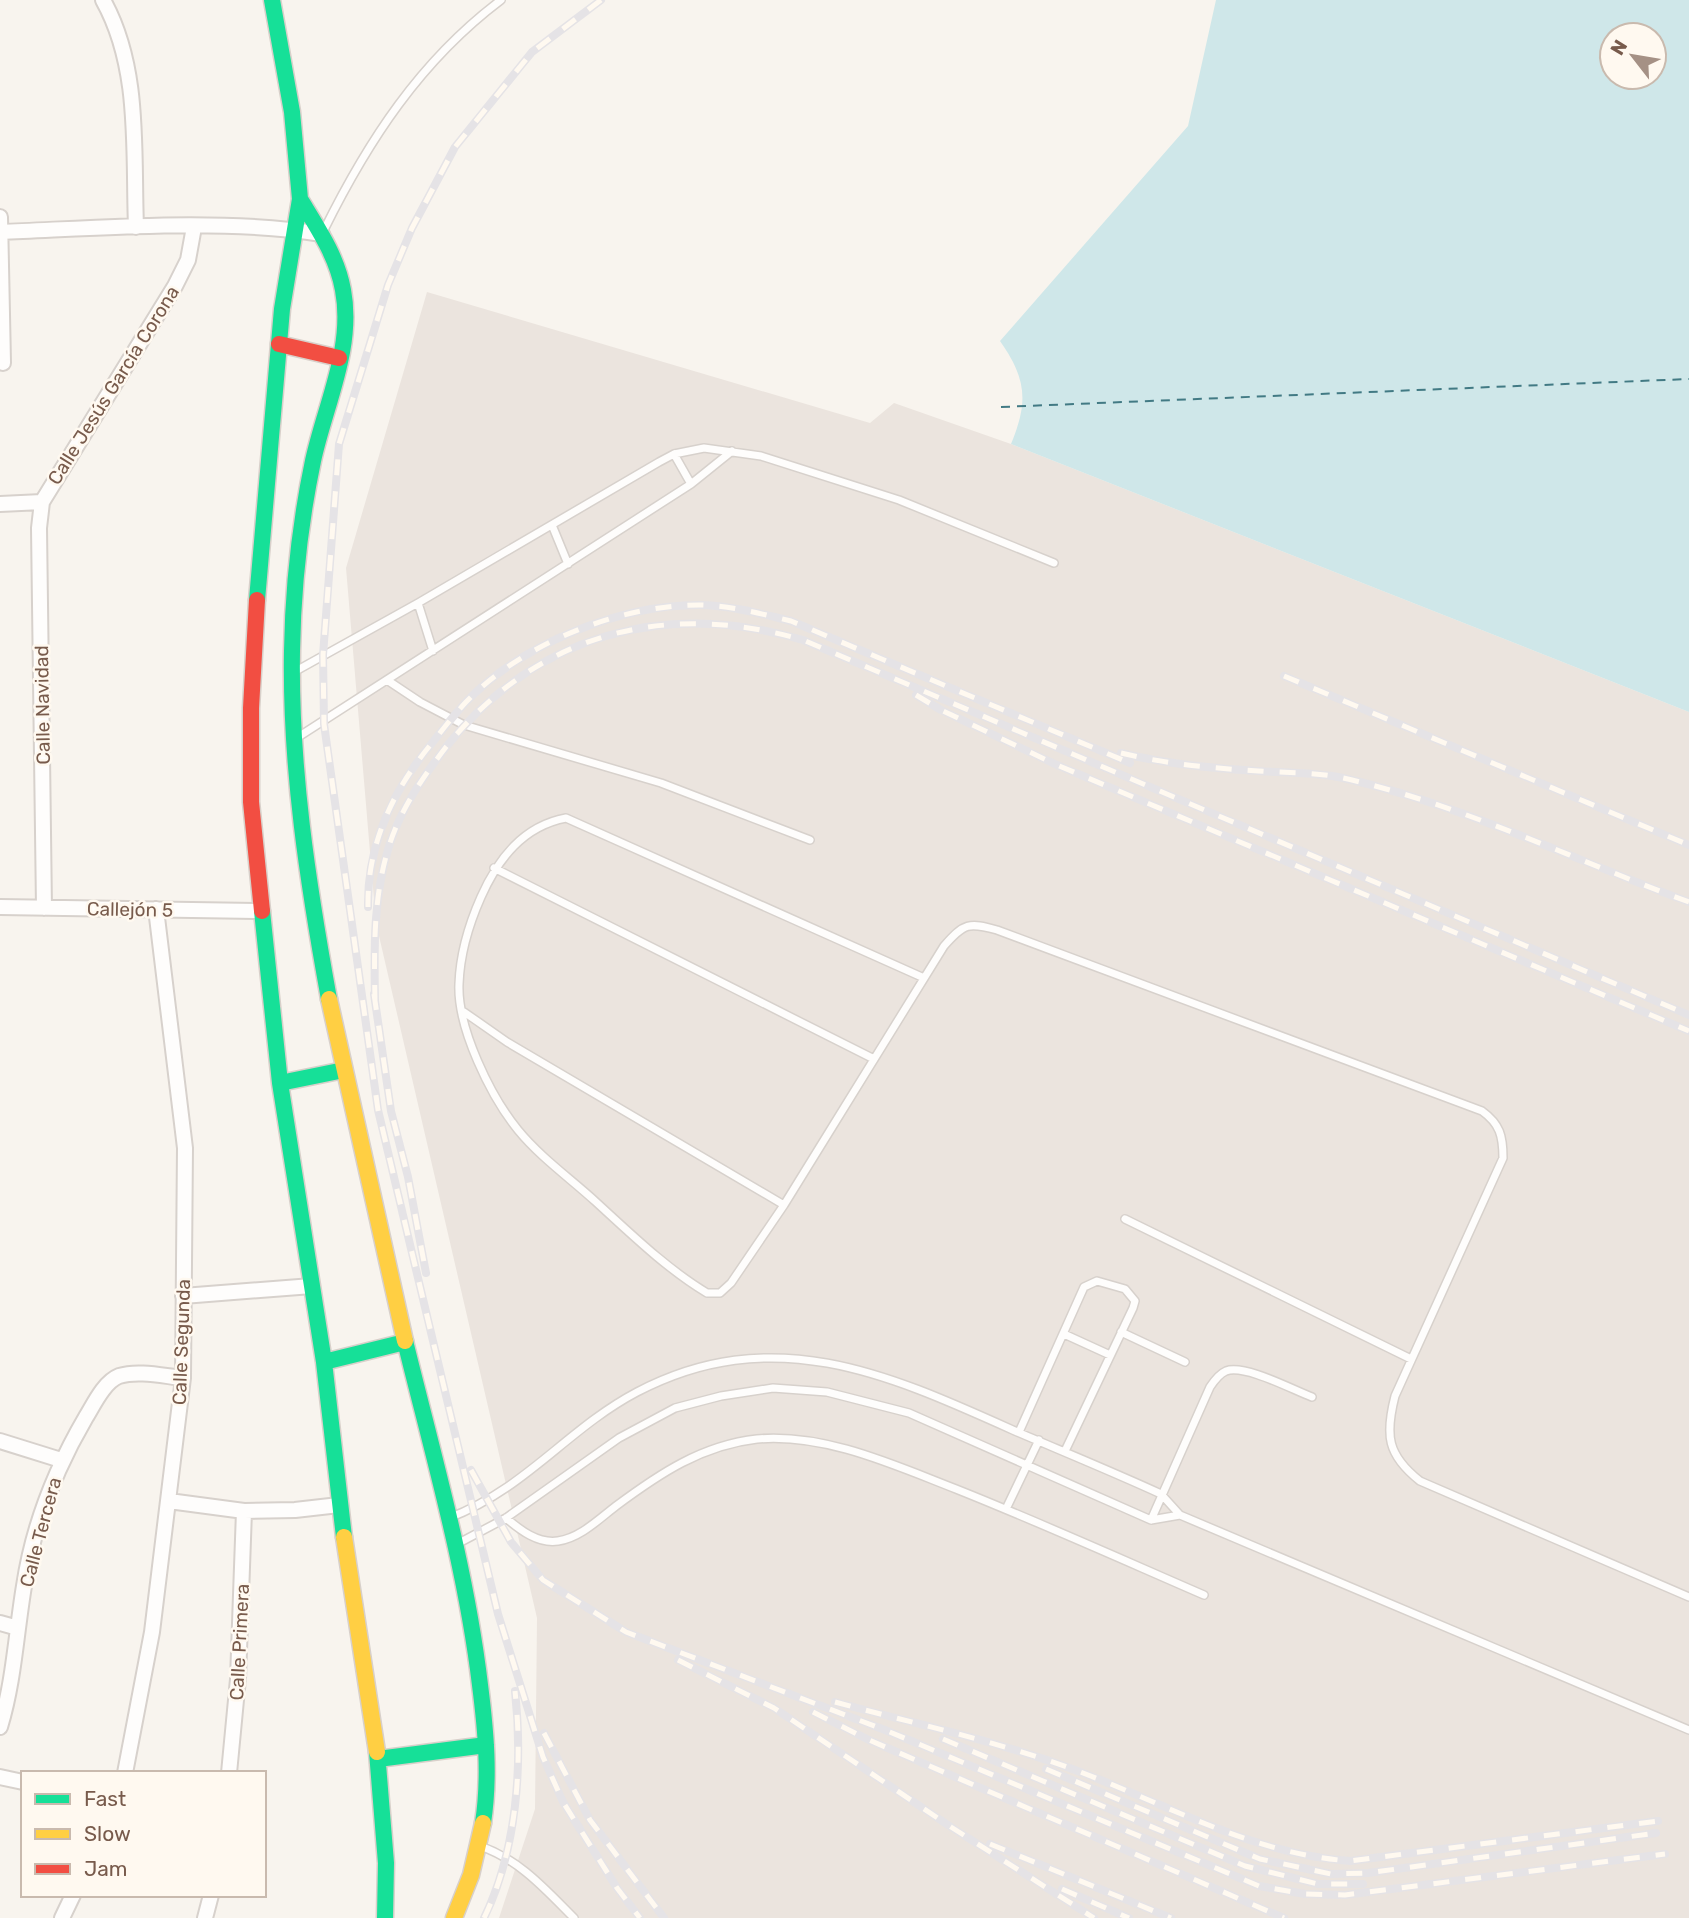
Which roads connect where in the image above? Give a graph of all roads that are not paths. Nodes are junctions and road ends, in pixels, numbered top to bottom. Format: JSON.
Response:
{"nodes":[{"id":1,"x":103,"y":0,"type":"edge"},
{"id":2,"x":272,"y":0,"type":"edge"},
{"id":3,"x":501,"y":0,"type":"edge"},
{"id":4,"x":300,"y":199,"type":"junction"},
{"id":5,"x":1,"y":225,"type":"edge"},
{"id":6,"x":136,"y":227,"type":"junction"},
{"id":7,"x":194,"y":227,"type":"junction"},
{"id":8,"x":295,"y":229,"type":"junction"},
{"id":9,"x":322,"y":234,"type":"junction"},
{"id":10,"x":279,"y":344,"type":"junction"},
{"id":11,"x":339,"y":358,"type":"junction"},
{"id":12,"x":3,"y":363,"type":"dead end"},
{"id":13,"x":732,"y":451,"type":"junction"},
{"id":14,"x":674,"y":454,"type":"junction"},
{"id":15,"x":691,"y":484,"type":"junction"},
{"id":16,"x":42,"y":502,"type":"junction"},
{"id":17,"x":0,"y":504,"type":"edge"},
{"id":18,"x":552,"y":524,"type":"junction"},
{"id":19,"x":1054,"y":563,"type":"dead end"},
{"id":20,"x":568,"y":564,"type":"junction"},
{"id":21,"x":418,"y":603,"type":"junction"},
{"id":22,"x":433,"y":651,"type":"junction"},
{"id":23,"x":292,"y":673,"type":"junction"},
{"id":24,"x":387,"y":680,"type":"junction"},
{"id":25,"x":294,"y":740,"type":"junction"},
{"id":26,"x":810,"y":840,"type":"dead end"},
{"id":27,"x":494,"y":869,"type":"junction"},
{"id":28,"x":0,"y":907,"type":"edge"},
{"id":29,"x":44,"y":908,"type":"junction"},
{"id":30,"x":156,"y":909,"type":"junction"},
{"id":31,"x":261,"y":911,"type":"junction"},
{"id":32,"x":924,"y":978,"type":"junction"},
{"id":33,"x":464,"y":1012,"type":"junction"},
{"id":34,"x":874,"y":1059,"type":"junction"},
{"id":35,"x":344,"y":1070,"type":"junction"},
{"id":36,"x":280,"y":1083,"type":"junction"},
{"id":37,"x":784,"y":1205,"type":"junction"},
{"id":38,"x":1125,"y":1219,"type":"dead end"},
{"id":39,"x":312,"y":1286,"type":"junction"},
{"id":40,"x":183,"y":1296,"type":"junction"},
{"id":41,"x":1121,"y":1332,"type":"junction"},
{"id":42,"x":1063,"y":1334,"type":"junction"},
{"id":43,"x":405,"y":1342,"type":"junction"},
{"id":44,"x":1110,"y":1355,"type":"junction"},
{"id":45,"x":1410,"y":1359,"type":"junction"},
{"id":46,"x":324,"y":1362,"type":"junction"},
{"id":47,"x":1185,"y":1362,"type":"dead end"},
{"id":48,"x":183,"y":1378,"type":"junction"},
{"id":49,"x":1312,"y":1397,"type":"dead end"},
{"id":50,"x":1019,"y":1433,"type":"junction"},
{"id":51,"x":1039,"y":1440,"type":"junction"},
{"id":52,"x":0,"y":1441,"type":"edge"},
{"id":53,"x":1065,"y":1451,"type":"junction"},
{"id":54,"x":61,"y":1460,"type":"junction"},
{"id":55,"x":1027,"y":1465,"type":"junction"},
{"id":56,"x":1161,"y":1494,"type":"junction"},
{"id":57,"x":169,"y":1500,"type":"junction"},
{"id":58,"x":339,"y":1505,"type":"junction"},
{"id":59,"x":1006,"y":1509,"type":"junction"},
{"id":60,"x":244,"y":1511,"type":"junction"},
{"id":61,"x":1180,"y":1515,"type":"junction"},
{"id":62,"x":449,"y":1518,"type":"junction"},
{"id":63,"x":506,"y":1518,"type":"junction"},
{"id":64,"x":1151,"y":1520,"type":"junction"},
{"id":65,"x":455,"y":1545,"type":"junction"},
{"id":66,"x":1204,"y":1595,"type":"dead end"},
{"id":67,"x":1689,"y":1597,"type":"edge"},
{"id":68,"x":0,"y":1623,"type":"edge"},
{"id":69,"x":18,"y":1628,"type":"junction"},
{"id":70,"x":0,"y":1727,"type":"edge"},
{"id":71,"x":1689,"y":1730,"type":"edge"},
{"id":72,"x":486,"y":1745,"type":"junction"},
{"id":73,"x":378,"y":1759,"type":"junction"},
{"id":74,"x":125,"y":1771,"type":"edge"},
{"id":75,"x":229,"y":1771,"type":"edge"},
{"id":76,"x":0,"y":1777,"type":"edge"},
{"id":77,"x":21,"y":1782,"type":"edge"},
{"id":78,"x":480,"y":1845,"type":"junction"},
{"id":79,"x":72,"y":1897,"type":"edge"},
{"id":80,"x":210,"y":1897,"type":"edge"},
{"id":81,"x":62,"y":1918,"type":"edge"},
{"id":82,"x":205,"y":1918,"type":"edge"},
{"id":83,"x":385,"y":1918,"type":"edge"},
{"id":84,"x":454,"y":1918,"type":"edge"},
{"id":85,"x":574,"y":1918,"type":"edge"}],
"edges":[{"from":1,"to":6,"type":"street"},
{"from":2,"to":4,"type":"main road"},
{"from":3,"to":9,"type":"lane"},
{"from":4,"to":8,"type":"main road"},
{"from":4,"to":9,"type":"main road"},
{"from":5,"to":6,"type":"street"},
{"from":5,"to":12,"type":"street"},
{"from":6,"to":7,"type":"street"},
{"from":7,"to":8,"type":"street"},
{"from":7,"to":16,"type":"street","name":"Calle Jesús García Corona"},
{"from":8,"to":9,"type":"street"},
{"from":8,"to":10,"type":"main road"},
{"from":9,"to":11,"type":"main road"},
{"from":10,"to":11,"type":"main road"},
{"from":10,"to":31,"type":"main road"},
{"from":11,"to":23,"type":"main road"},
{"from":13,"to":14,"type":"lane"},
{"from":13,"to":15,"type":"lane"},
{"from":13,"to":19,"type":"lane"},
{"from":14,"to":15,"type":"lane"},
{"from":14,"to":18,"type":"lane"},
{"from":15,"to":20,"type":"lane"},
{"from":16,"to":17,"type":"street","name":"Calle Jesús García Corona"},
{"from":16,"to":29,"type":"street","name":"Calle Navidad"},
{"from":18,"to":20,"type":"lane"},
{"from":18,"to":21,"type":"lane"},
{"from":20,"to":22,"type":"lane"},
{"from":21,"to":22,"type":"lane"},
{"from":21,"to":23,"type":"lane"},
{"from":22,"to":24,"type":"lane"},
{"from":23,"to":25,"type":"main road"},
{"from":24,"to":25,"type":"lane"},
{"from":24,"to":26,"type":"lane"},
{"from":25,"to":35,"type":"main road"},
{"from":27,"to":32,"type":"lane"},
{"from":27,"to":33,"type":"lane"},
{"from":27,"to":34,"type":"lane"},
{"from":28,"to":29,"type":"street","name":"Callejón 5"},
{"from":29,"to":30,"type":"street","name":"Callejón 5"},
{"from":30,"to":31,"type":"street","name":"Callejón 5"},
{"from":30,"to":40,"type":"street","name":"Calle Segunda"},
{"from":31,"to":36,"type":"main road"},
{"from":32,"to":34,"type":"lane"},
{"from":32,"to":45,"type":"lane"},
{"from":33,"to":37,"type":"lane"},
{"from":33,"to":37,"type":"lane"},
{"from":34,"to":37,"type":"lane"},
{"from":35,"to":36,"type":"main road"},
{"from":35,"to":43,"type":"main road"},
{"from":36,"to":39,"type":"main road"},
{"from":38,"to":45,"type":"lane"},
{"from":39,"to":40,"type":"street"},
{"from":39,"to":46,"type":"main road"},
{"from":40,"to":48,"type":"street","name":"Calle Segunda"},
{"from":41,"to":42,"type":"lane"},
{"from":41,"to":44,"type":"lane"},
{"from":41,"to":47,"type":"lane"},
{"from":42,"to":44,"type":"lane"},
{"from":42,"to":50,"type":"lane"},
{"from":43,"to":46,"type":"main road"},
{"from":43,"to":62,"type":"main road"},
{"from":44,"to":53,"type":"lane"},
{"from":45,"to":67,"type":"lane"},
{"from":46,"to":58,"type":"main road"},
{"from":48,"to":54,"type":"street","name":"Calle Tercera"},
{"from":48,"to":57,"type":"street","name":"Calle Segunda"},
{"from":49,"to":56,"type":"lane"},
{"from":50,"to":51,"type":"lane"},
{"from":50,"to":62,"type":"lane"},
{"from":51,"to":53,"type":"lane"},
{"from":51,"to":55,"type":"lane"},
{"from":52,"to":54,"type":"street"},
{"from":53,"to":56,"type":"lane"},
{"from":54,"to":69,"type":"street","name":"Calle Tercera"},
{"from":55,"to":59,"type":"lane"},
{"from":55,"to":63,"type":"lane"},
{"from":55,"to":64,"type":"lane"},
{"from":56,"to":61,"type":"lane"},
{"from":56,"to":64,"type":"lane"},
{"from":57,"to":60,"type":"street"},
{"from":57,"to":74,"type":"street","name":"Calle Segunda"},
{"from":58,"to":60,"type":"street"},
{"from":58,"to":73,"type":"main road"},
{"from":59,"to":63,"type":"lane"},
{"from":59,"to":66,"type":"lane"},
{"from":60,"to":75,"type":"street","name":"Calle Primera"},
{"from":61,"to":64,"type":"lane"},
{"from":61,"to":71,"type":"lane"},
{"from":62,"to":65,"type":"main road"},
{"from":63,"to":65,"type":"lane"},
{"from":65,"to":72,"type":"main road"},
{"from":68,"to":69,"type":"street"},
{"from":69,"to":70,"type":"street","name":"Calle Tercera"},
{"from":72,"to":73,"type":"main road"},
{"from":72,"to":78,"type":"main road"},
{"from":73,"to":83,"type":"main road"},
{"from":76,"to":77,"type":"street"},
{"from":78,"to":84,"type":"main road"},
{"from":78,"to":85,"type":"lane"},
{"from":79,"to":81,"type":"street"},
{"from":80,"to":82,"type":"street"}]}
